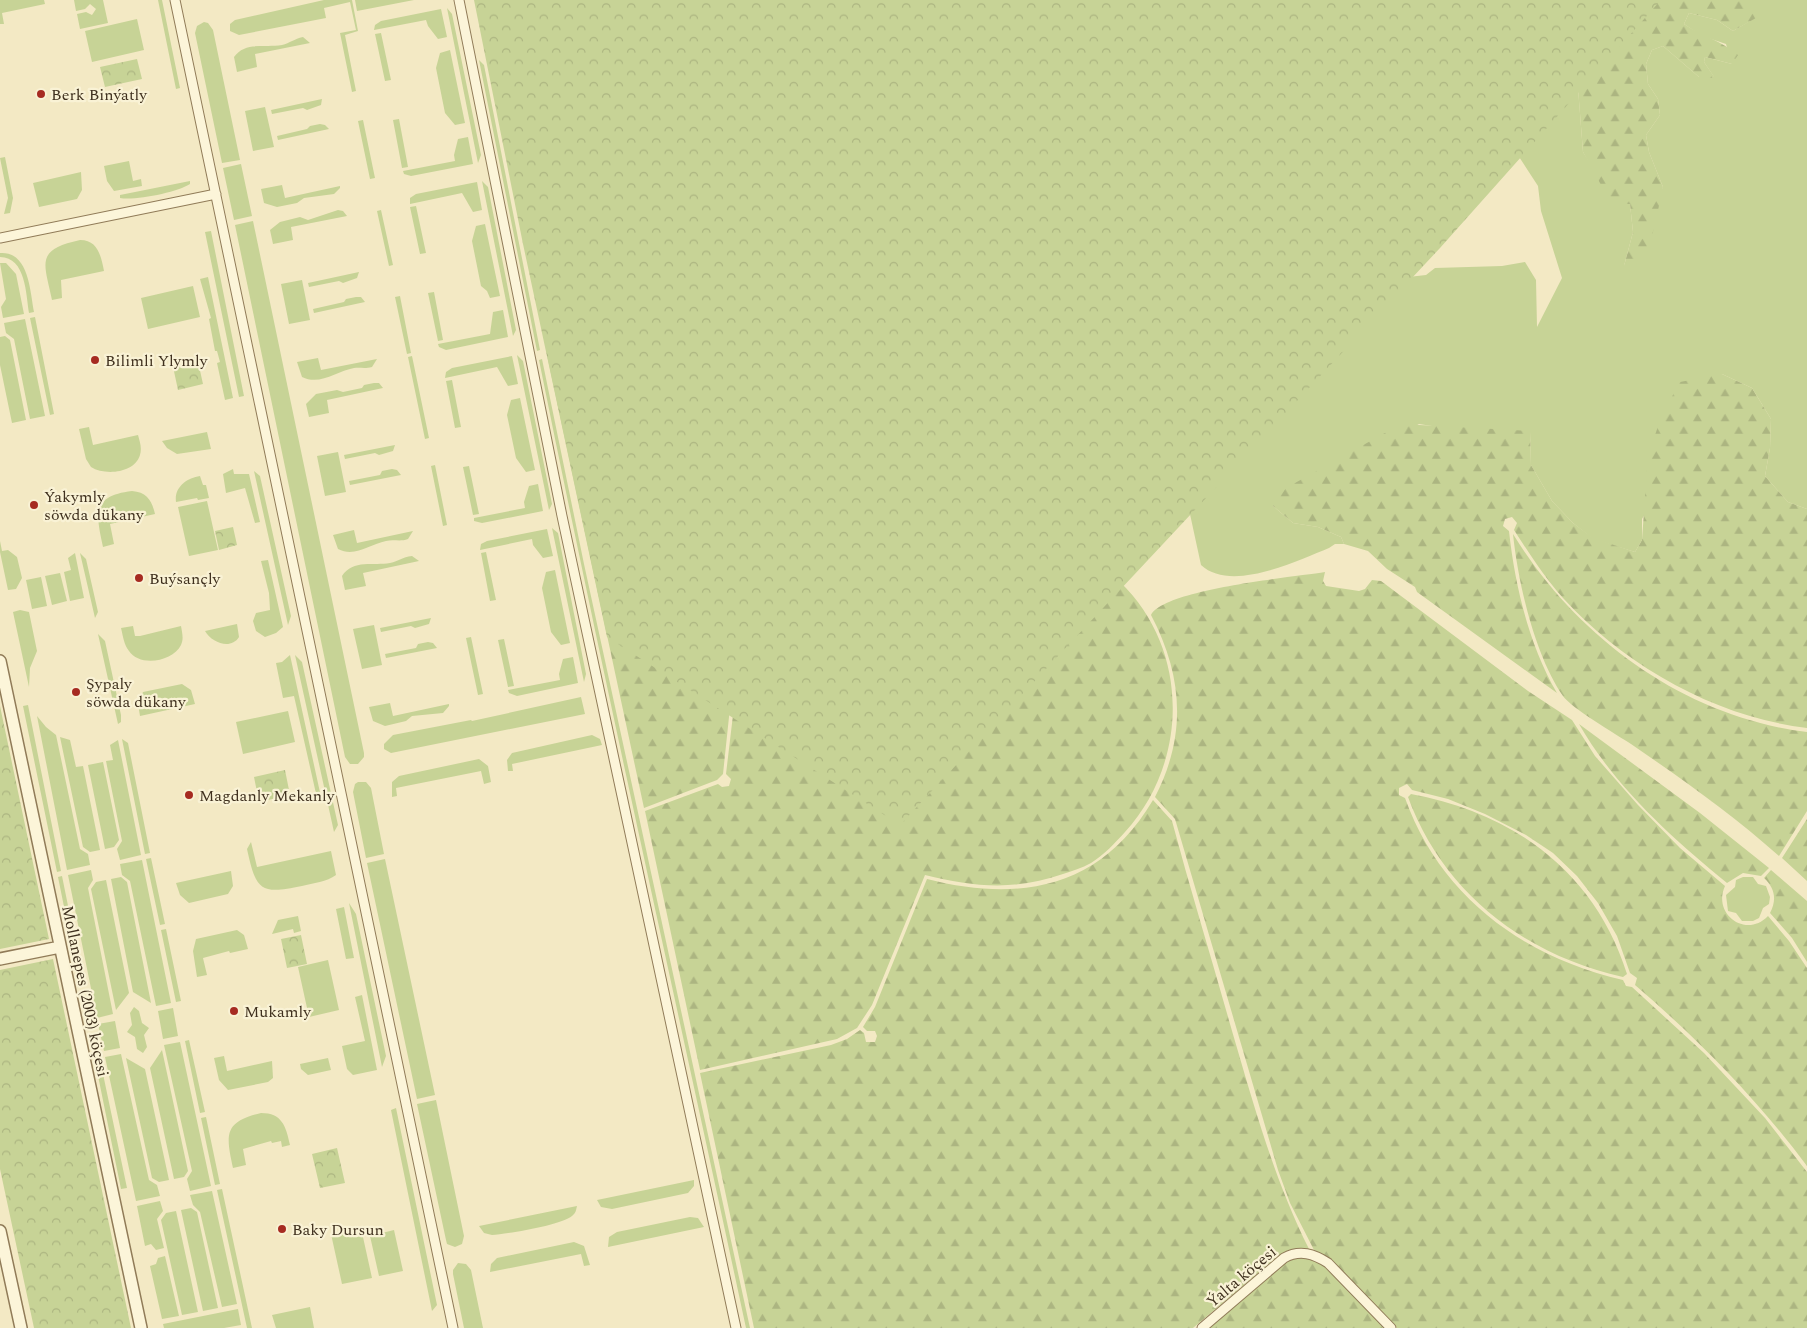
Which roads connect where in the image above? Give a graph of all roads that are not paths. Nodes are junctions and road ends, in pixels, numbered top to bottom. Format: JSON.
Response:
{"nodes":[{"id":1,"x":175,"y":0,"type":"edge"},
{"id":2,"x":459,"y":0,"type":"edge"},
{"id":3,"x":216,"y":194,"type":"junction"},
{"id":4,"x":0,"y":238,"type":"edge"},
{"id":5,"x":0,"y":661,"type":"edge"},
{"id":6,"x":60,"y":947,"type":"junction"},
{"id":7,"x":0,"y":959,"type":"edge"},
{"id":8,"x":0,"y":1231,"type":"edge"},
{"id":9,"x":20,"y":1328,"type":"edge"},
{"id":10,"x":141,"y":1328,"type":"edge"},
{"id":11,"x":453,"y":1328,"type":"edge"},
{"id":12,"x":736,"y":1328,"type":"edge"},
{"id":13,"x":1202,"y":1328,"type":"edge"},
{"id":14,"x":1391,"y":1328,"type":"edge"}],
"edges":[{"from":1,"to":3,"type":"street"},
{"from":2,"to":12,"type":"street"},
{"from":3,"to":4,"type":"street"},
{"from":3,"to":11,"type":"street"},
{"from":5,"to":6,"type":"street","name":"Mollanepes (2003) köçesi"},
{"from":6,"to":7,"type":"street"},
{"from":6,"to":10,"type":"street","name":"Mollanepes (2003) köçesi"},
{"from":8,"to":9,"type":"street"},
{"from":13,"to":14,"type":"street","name":"Ýalta köçesi"}]}
